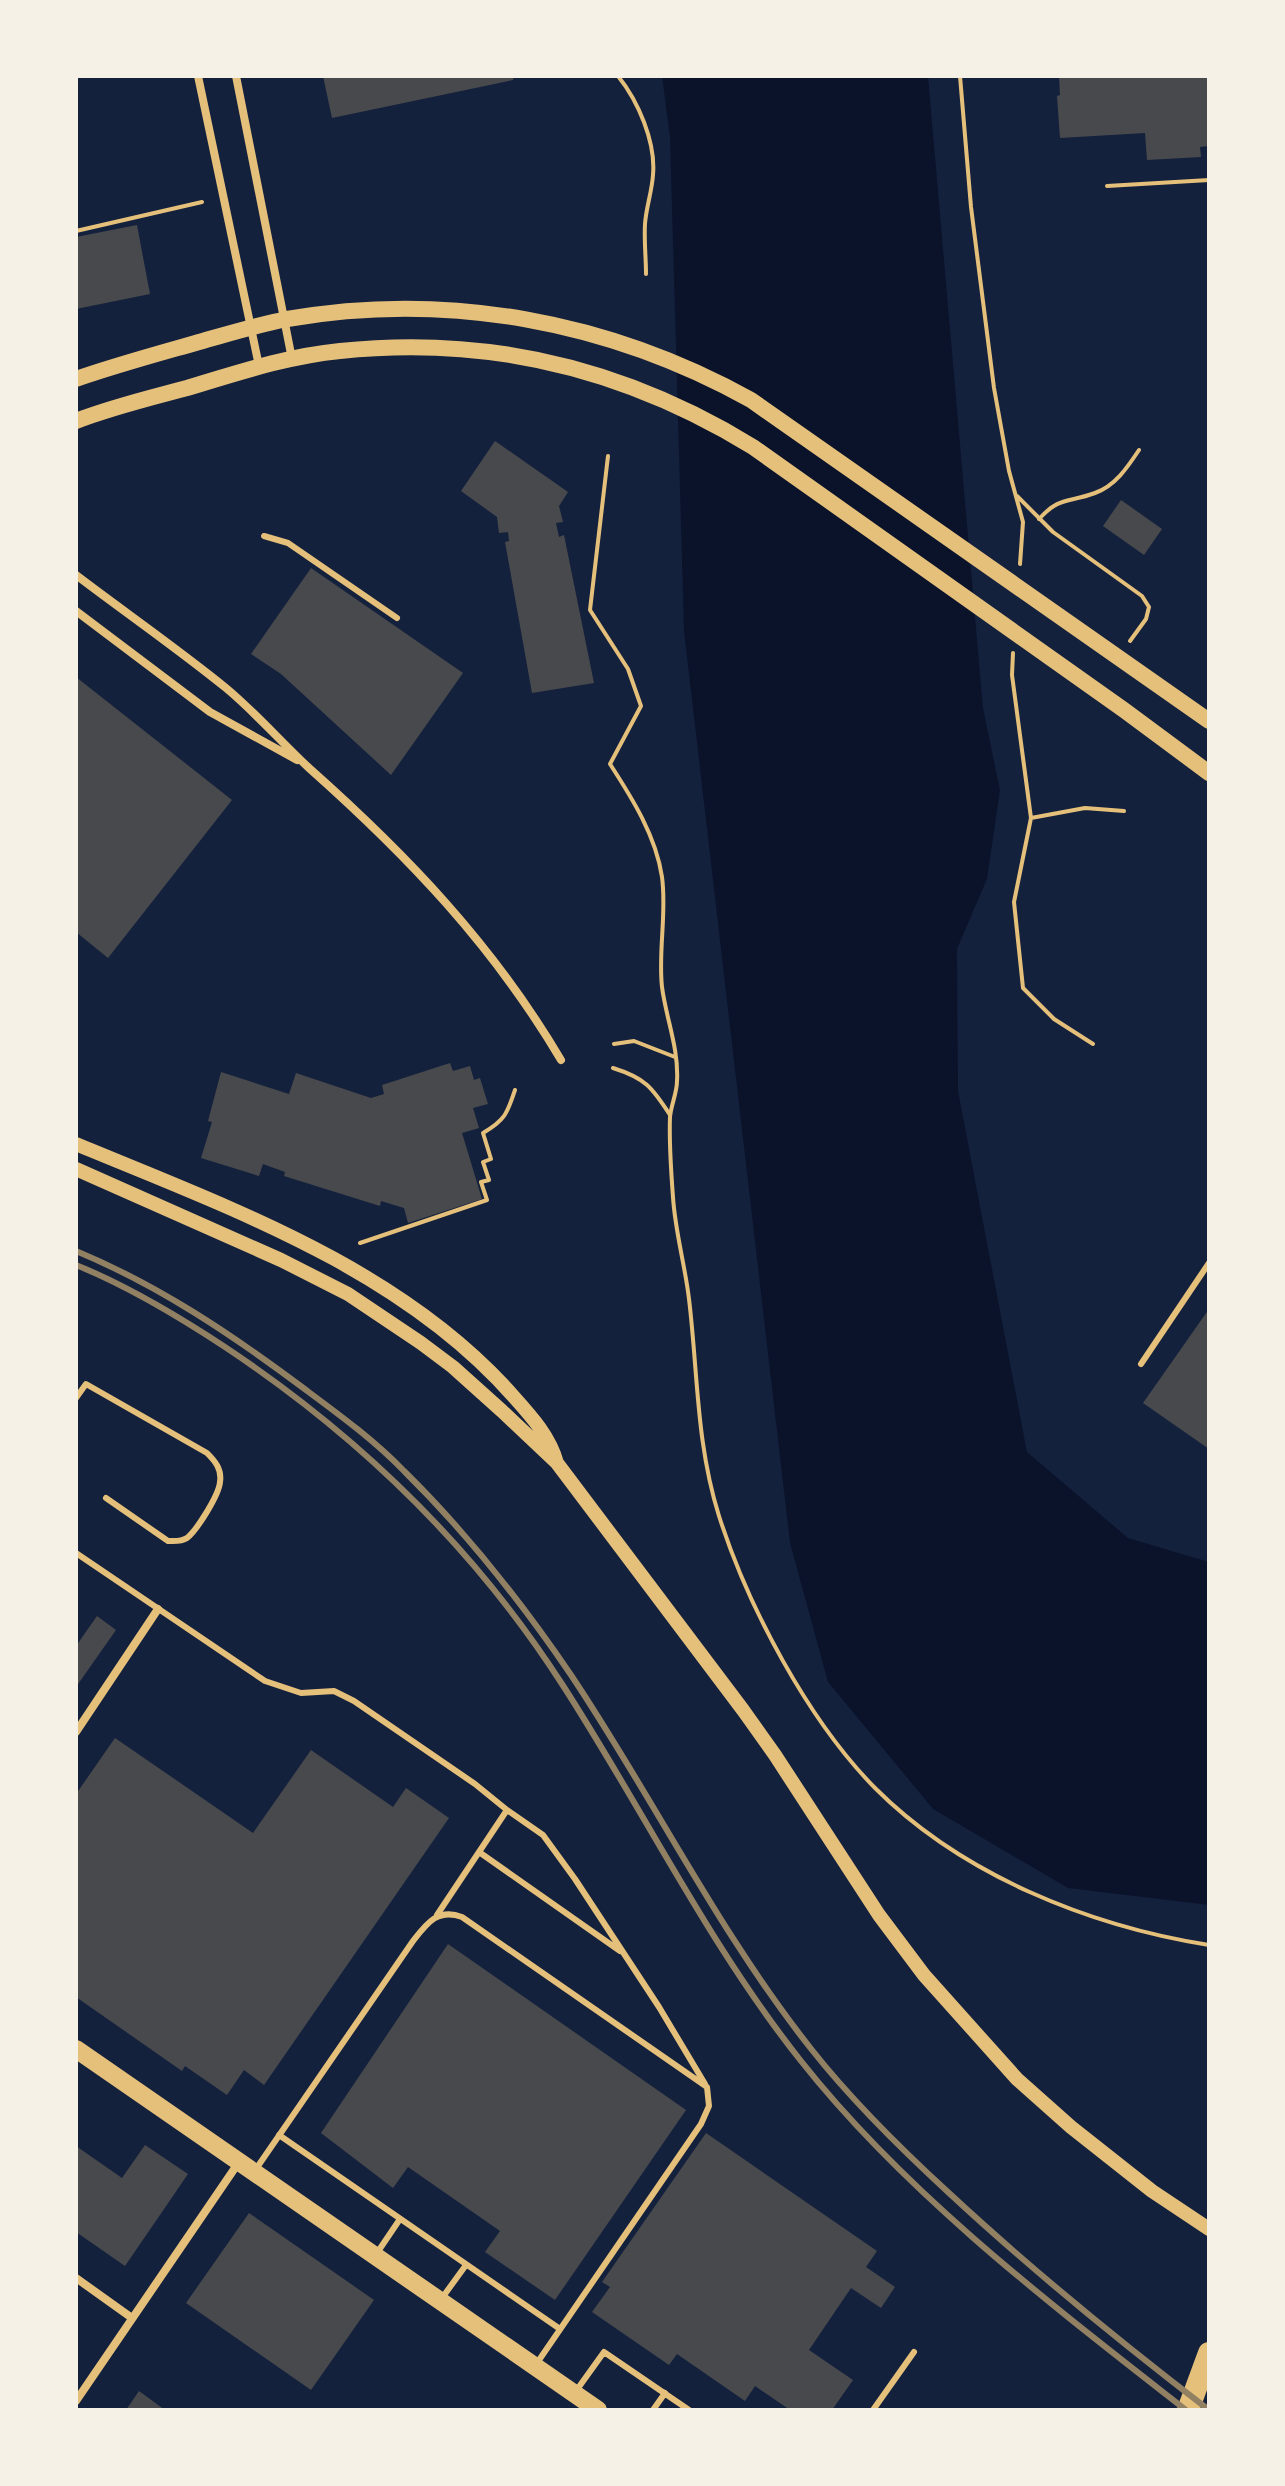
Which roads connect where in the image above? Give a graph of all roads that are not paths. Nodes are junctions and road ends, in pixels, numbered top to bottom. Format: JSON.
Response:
{"nodes":[{"id":1,"x":198,"y":76,"type":"edge"},
{"id":2,"x":236,"y":76,"type":"edge"},
{"id":3,"x":284,"y":320,"type":"junction"},
{"id":4,"x":251,"y":328,"type":"junction"},
{"id":5,"x":292,"y":359,"type":"junction"},
{"id":6,"x":259,"y":366,"type":"junction"},
{"id":7,"x":76,"y":379,"type":"edge"},
{"id":8,"x":76,"y":421,"type":"edge"},
{"id":9,"x":264,"y":536,"type":"dead end"},
{"id":10,"x":76,"y":575,"type":"edge"},
{"id":11,"x":76,"y":611,"type":"edge"},
{"id":12,"x":397,"y":618,"type":"dead end"},
{"id":13,"x":1209,"y":721,"type":"edge"},
{"id":14,"x":308,"y":766,"type":"junction"},
{"id":15,"x":1209,"y":773,"type":"edge"},
{"id":16,"x":561,"y":1060,"type":"dead end"},
{"id":17,"x":76,"y":1144,"type":"edge"},
{"id":18,"x":76,"y":1169,"type":"edge"},
{"id":19,"x":1209,"y":1263,"type":"edge"},
{"id":20,"x":1141,"y":1364,"type":"dead end"},
{"id":21,"x":76,"y":1398,"type":"edge"},
{"id":22,"x":557,"y":1463,"type":"junction"},
{"id":23,"x":106,"y":1498,"type":"dead end"},
{"id":24,"x":76,"y":1553,"type":"edge"},
{"id":25,"x":158,"y":1609,"type":"junction"},
{"id":26,"x":76,"y":1732,"type":"edge"},
{"id":27,"x":507,"y":1810,"type":"junction"},
{"id":28,"x":479,"y":1852,"type":"junction"},
{"id":29,"x":437,"y":1915,"type":"junction"},
{"id":30,"x":624,"y":1954,"type":"junction"},
{"id":31,"x":76,"y":2049,"type":"edge"},
{"id":32,"x":707,"y":2087,"type":"junction"},
{"id":33,"x":279,"y":2135,"type":"junction"},
{"id":34,"x":247,"y":2166,"type":"junction"},
{"id":35,"x":400,"y":2219,"type":"junction"},
{"id":36,"x":1209,"y":2229,"type":"edge"},
{"id":37,"x":375,"y":2256,"type":"junction"},
{"id":38,"x":466,"y":2265,"type":"junction"},
{"id":39,"x":76,"y":2278,"type":"edge"},
{"id":40,"x":440,"y":2301,"type":"junction"},
{"id":41,"x":132,"y":2318,"type":"junction"},
{"id":42,"x":560,"y":2329,"type":"junction"},
{"id":43,"x":914,"y":2352,"type":"dead end"},
{"id":44,"x":1209,"y":2353,"type":"edge"},
{"id":45,"x":534,"y":2366,"type":"junction"},
{"id":46,"x":665,"y":2393,"type":"junction"},
{"id":47,"x":574,"y":2394,"type":"junction"},
{"id":48,"x":76,"y":2401,"type":"edge"},
{"id":49,"x":598,"y":2410,"type":"edge"},
{"id":50,"x":653,"y":2410,"type":"edge"},
{"id":51,"x":689,"y":2410,"type":"edge"},
{"id":52,"x":873,"y":2410,"type":"edge"},
{"id":53,"x":1188,"y":2410,"type":"edge"}],
"edges":[{"from":1,"to":4,"type":"street"},
{"from":2,"to":3,"type":"street"},
{"from":3,"to":4,"type":"main road"},
{"from":3,"to":5,"type":"street"},
{"from":3,"to":13,"type":"main road"},
{"from":4,"to":6,"type":"street"},
{"from":4,"to":7,"type":"main road"},
{"from":5,"to":6,"type":"main road"},
{"from":5,"to":15,"type":"main road"},
{"from":6,"to":8,"type":"main road"},
{"from":9,"to":12,"type":"lane"},
{"from":10,"to":14,"type":"street"},
{"from":11,"to":14,"type":"street"},
{"from":14,"to":16,"type":"street"},
{"from":17,"to":22,"type":"street"},
{"from":18,"to":22,"type":"street"},
{"from":19,"to":20,"type":"lane"},
{"from":21,"to":23,"type":"lane"},
{"from":22,"to":36,"type":"street"},
{"from":24,"to":25,"type":"lane"},
{"from":25,"to":26,"type":"street"},
{"from":25,"to":27,"type":"lane"},
{"from":27,"to":28,"type":"lane"},
{"from":27,"to":30,"type":"lane"},
{"from":28,"to":29,"type":"lane"},
{"from":28,"to":30,"type":"lane"},
{"from":29,"to":32,"type":"lane"},
{"from":29,"to":33,"type":"lane"},
{"from":30,"to":32,"type":"lane"},
{"from":31,"to":34,"type":"main road"},
{"from":32,"to":42,"type":"lane"},
{"from":33,"to":34,"type":"lane"},
{"from":33,"to":35,"type":"lane"},
{"from":34,"to":37,"type":"main road"},
{"from":34,"to":41,"type":"street"},
{"from":35,"to":37,"type":"lane"},
{"from":35,"to":38,"type":"lane"},
{"from":37,"to":40,"type":"main road"},
{"from":38,"to":40,"type":"lane"},
{"from":38,"to":42,"type":"lane"},
{"from":39,"to":41,"type":"street"},
{"from":40,"to":45,"type":"main road"},
{"from":41,"to":48,"type":"street"},
{"from":42,"to":45,"type":"lane"},
{"from":43,"to":52,"type":"lane"},
{"from":44,"to":53,"type":"highway"},
{"from":45,"to":47,"type":"main road"},
{"from":46,"to":47,"type":"lane"},
{"from":46,"to":50,"type":"lane"},
{"from":46,"to":51,"type":"lane"},
{"from":47,"to":49,"type":"main road"}]}
